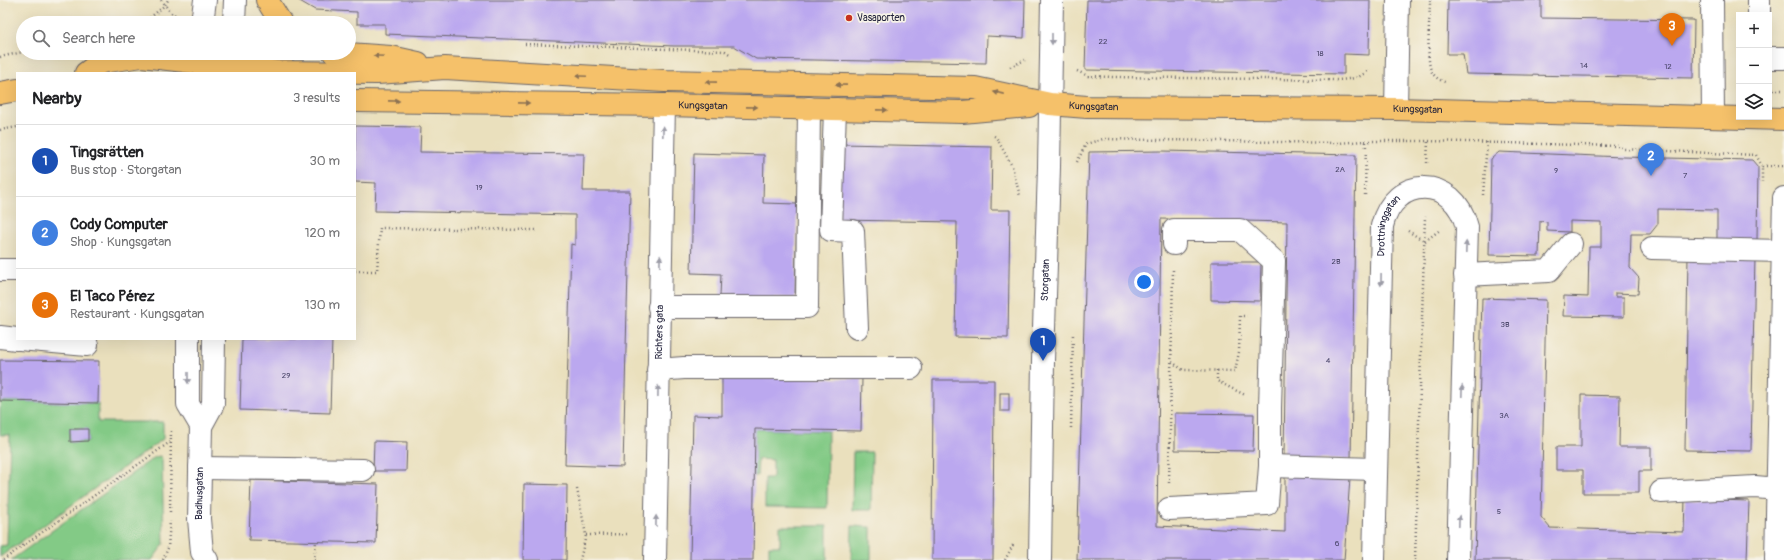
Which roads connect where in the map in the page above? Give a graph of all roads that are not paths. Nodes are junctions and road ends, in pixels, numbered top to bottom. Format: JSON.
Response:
{"nodes":[{"id":1,"x":205,"y":0,"type":"edge"},
{"id":2,"x":235,"y":0,"type":"edge"},
{"id":3,"x":267,"y":0,"type":"edge"},
{"id":4,"x":1052,"y":0,"type":"edge"},
{"id":5,"x":1398,"y":0,"type":"edge"},
{"id":6,"x":1712,"y":0,"type":"edge"},
{"id":7,"x":1759,"y":0,"type":"edge"},
{"id":8,"x":1759,"y":12,"type":"edge"},
{"id":9,"x":203,"y":16,"type":"edge"},
{"id":10,"x":234,"y":16,"type":"edge"},
{"id":11,"x":277,"y":16,"type":"edge"},
{"id":12,"x":1700,"y":25,"type":"dead end"},
{"id":13,"x":356,"y":55,"type":"edge"},
{"id":14,"x":1772,"y":58,"type":"edge"},
{"id":15,"x":1784,"y":58,"type":"edge"},
{"id":16,"x":115,"y":60,"type":"edge"},
{"id":17,"x":170,"y":60,"type":"edge"},
{"id":18,"x":191,"y":63,"type":"edge"},
{"id":19,"x":229,"y":64,"type":"edge"},
{"id":20,"x":445,"y":68,"type":"junction"},
{"id":21,"x":87,"y":72,"type":"edge"},
{"id":22,"x":278,"y":72,"type":"edge"},
{"id":23,"x":356,"y":73,"type":"edge"},
{"id":24,"x":16,"y":90,"type":"edge"},
{"id":25,"x":0,"y":93,"type":"edge"},
{"id":26,"x":356,"y":101,"type":"edge"},
{"id":27,"x":1050,"y":104,"type":"junction"},
{"id":28,"x":664,"y":105,"type":"junction"},
{"id":29,"x":809,"y":108,"type":"junction"},
{"id":30,"x":835,"y":109,"type":"junction"},
{"id":31,"x":1396,"y":109,"type":"junction"},
{"id":32,"x":1705,"y":117,"type":"junction"},
{"id":33,"x":1784,"y":119,"type":"edge"},
{"id":34,"x":1784,"y":198,"type":"edge"},
{"id":35,"x":1174,"y":244,"type":"dead end"},
{"id":36,"x":1570,"y":244,"type":"dead end"},
{"id":37,"x":1652,"y":248,"type":"dead end"},
{"id":38,"x":1783,"y":251,"type":"junction"},
{"id":39,"x":0,"y":270,"type":"edge"},
{"id":40,"x":16,"y":270,"type":"edge"},
{"id":41,"x":1466,"y":275,"type":"junction"},
{"id":42,"x":660,"y":307,"type":"junction"},
{"id":43,"x":1783,"y":314,"type":"edge"},
{"id":44,"x":856,"y":328,"type":"dead end"},
{"id":45,"x":0,"y":337,"type":"edge"},
{"id":46,"x":16,"y":339,"type":"edge"},
{"id":47,"x":30,"y":340,"type":"edge"},
{"id":48,"x":188,"y":340,"type":"edge"},
{"id":49,"x":214,"y":340,"type":"edge"},
{"id":50,"x":87,"y":345,"type":"dead end"},
{"id":51,"x":911,"y":368,"type":"dead end"},
{"id":52,"x":658,"y":370,"type":"junction"},
{"id":53,"x":201,"y":426,"type":"junction"},
{"id":54,"x":1270,"y":466,"type":"junction"},
{"id":55,"x":200,"y":468,"type":"junction"},
{"id":56,"x":1376,"y":469,"type":"junction"},
{"id":57,"x":363,"y":470,"type":"dead end"},
{"id":58,"x":1778,"y":489,"type":"junction"},
{"id":59,"x":1661,"y":492,"type":"dead end"},
{"id":60,"x":1169,"y":509,"type":"road end"},
{"id":61,"x":207,"y":560,"type":"edge"},
{"id":62,"x":655,"y":560,"type":"edge"},
{"id":63,"x":1040,"y":560,"type":"edge"},
{"id":64,"x":1374,"y":560,"type":"edge"},
{"id":65,"x":1458,"y":560,"type":"edge"},
{"id":66,"x":1776,"y":560,"type":"edge"}],
"edges":[{"from":1,"to":9,"type":"street"},
{"from":2,"to":10,"type":"street"},
{"from":3,"to":11,"type":"main road"},
{"from":4,"to":27,"type":"street","name":"Storgatan","one_way":true},
{"from":5,"to":31,"type":"street"},
{"from":6,"to":32,"type":"street"},
{"from":7,"to":8,"type":"street"},
{"from":12,"to":32,"type":"street"},
{"from":20,"to":13,"type":"main road","name":"Kungsgatan","one_way":true},
{"from":14,"to":15,"type":"street"},
{"from":16,"to":21,"type":"main road","name":"Kungsgatan"},
{"from":17,"to":18,"type":"main road","name":"Kungsgatan"},
{"from":18,"to":19,"type":"main road","name":"Kungsgatan"},
{"from":19,"to":22,"type":"main road","name":"Kungsgatan"},
{"from":20,"to":23,"type":"main road","name":"Kungsgatan"},
{"from":27,"to":20,"type":"main road","name":"Kungsgatan","one_way":true},
{"from":24,"to":25,"type":"main road"},
{"from":26,"to":28,"type":"main road","name":"Kungsgatan","one_way":true},
{"from":30,"to":27,"type":"main road","name":"Kungsgatan","one_way":true},
{"from":27,"to":31,"type":"main road","name":"Kungsgatan"},
{"from":27,"to":63,"type":"street","name":"Storgatan"},
{"from":28,"to":29,"type":"main road","name":"Kungsgatan","one_way":true},
{"from":42,"to":28,"type":"street","name":"Richters gata","one_way":true},
{"from":29,"to":30,"type":"main road","name":"Kungsgatan"},
{"from":29,"to":42,"type":"street"},
{"from":30,"to":44,"type":"street"},
{"from":31,"to":32,"type":"main road","name":"Kungsgatan"},
{"from":32,"to":33,"type":"main road","name":"Kungsgatan"},
{"from":34,"to":38,"type":"street"},
{"from":35,"to":54,"type":"street"},
{"from":36,"to":41,"type":"street"},
{"from":37,"to":38,"type":"street"},
{"from":38,"to":43,"type":"street"},
{"from":39,"to":40,"type":"street"},
{"from":41,"to":56,"type":"street","name":"Drottninggatan","one_way":true},
{"from":65,"to":41,"type":"street","name":"Drottninggatan","one_way":true},
{"from":42,"to":52,"type":"street","name":"Richters gata"},
{"from":43,"to":58,"type":"street"},
{"from":45,"to":46,"type":"street"},
{"from":47,"to":50,"type":"street"},
{"from":48,"to":53,"type":"street","one_way":true},
{"from":49,"to":53,"type":"street","name":"Badhusgatan"},
{"from":51,"to":52,"type":"street"},
{"from":62,"to":52,"type":"street","name":"Richters gata","one_way":true},
{"from":53,"to":55,"type":"street","name":"Badhusgatan"},
{"from":54,"to":56,"type":"street"},
{"from":54,"to":60,"type":"street"},
{"from":55,"to":57,"type":"street"},
{"from":55,"to":61,"type":"street","name":"Badhusgatan"},
{"from":56,"to":64,"type":"street","name":"Drottninggatan"},
{"from":58,"to":59,"type":"street"},
{"from":58,"to":66,"type":"street"}]}
